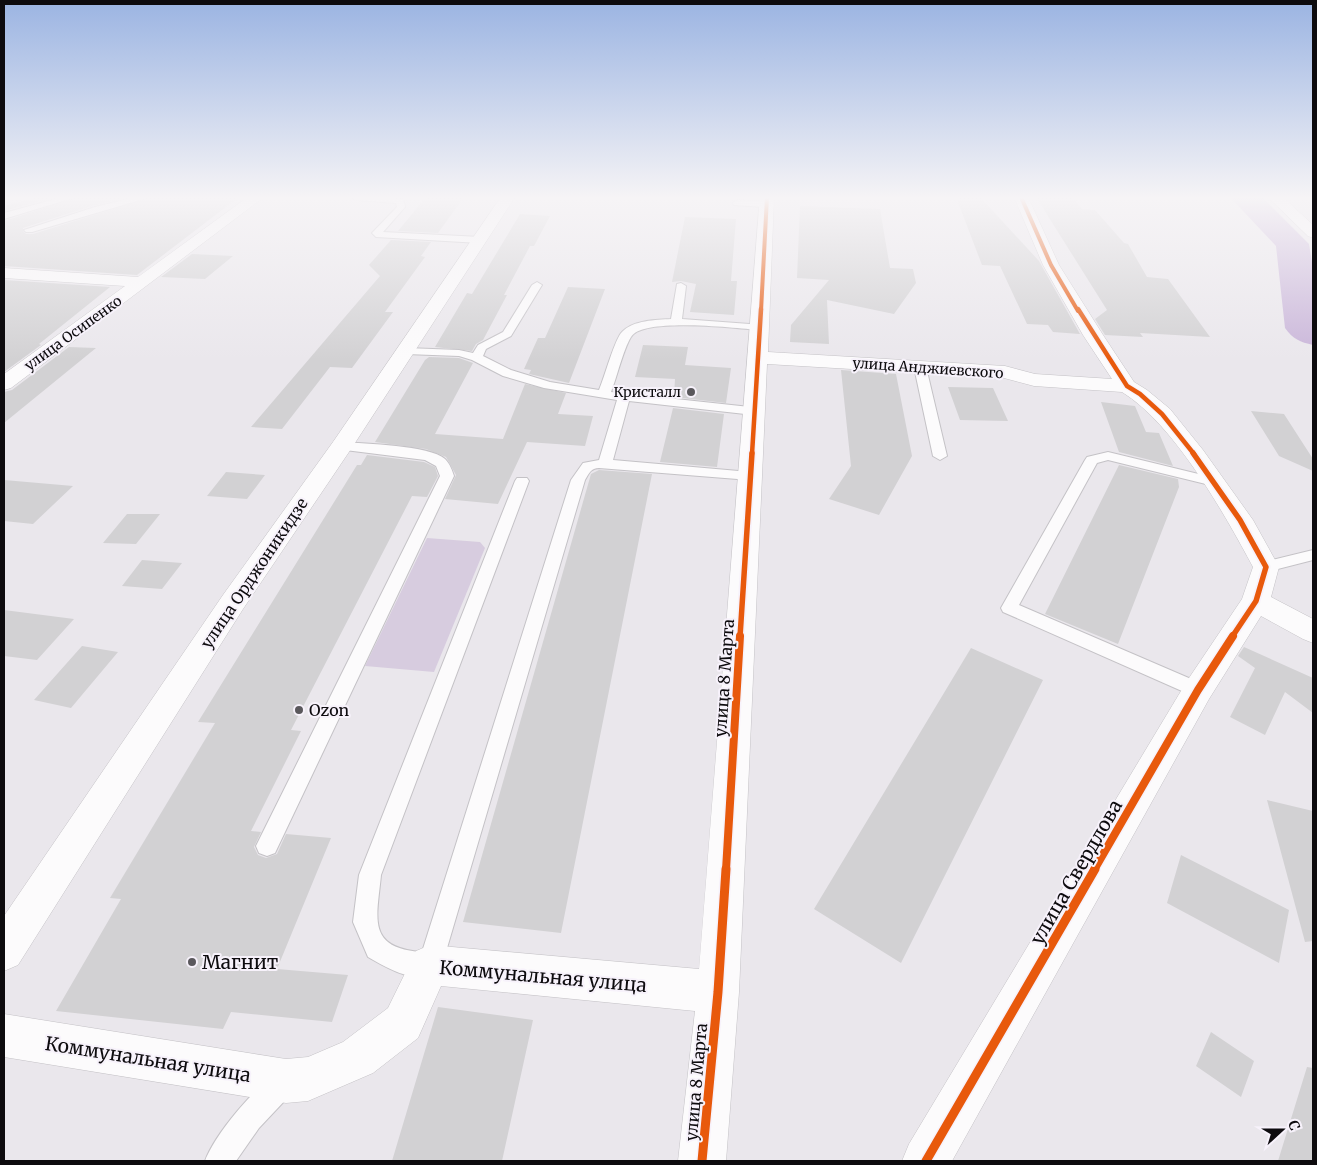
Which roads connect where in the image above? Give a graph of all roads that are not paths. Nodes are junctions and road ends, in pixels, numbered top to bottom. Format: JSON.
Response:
{"nodes":[{"id":1,"x":184,"y":251,"type":"edge"},
{"id":2,"x":472,"y":251,"type":"edge"},
{"id":3,"x":764,"y":251,"type":"edge"},
{"id":4,"x":1045,"y":251,"type":"edge"},
{"id":5,"x":4,"y":273,"type":"edge"},
{"id":6,"x":143,"y":282,"type":"junction"},
{"id":7,"x":537,"y":285,"type":"dead end"},
{"id":8,"x":681,"y":286,"type":"dead end"},
{"id":9,"x":676,"y":323,"type":"junction"},
{"id":10,"x":758,"y":342,"type":"junction"},
{"id":11,"x":406,"y":351,"type":"junction"},
{"id":12,"x":476,"y":357,"type":"junction"},
{"id":13,"x":920,"y":367,"type":"junction"},
{"id":14,"x":4,"y":384,"type":"edge"},
{"id":15,"x":1127,"y":386,"type":"junction"},
{"id":16,"x":604,"y":395,"type":"junction"},
{"id":17,"x":624,"y":398,"type":"junction"},
{"id":18,"x":754,"y":411,"type":"junction"},
{"id":19,"x":342,"y":446,"type":"junction"},
{"id":20,"x":940,"y":456,"type":"dead end"},
{"id":21,"x":605,"y":464,"type":"junction"},
{"id":22,"x":750,"y":476,"type":"junction"},
{"id":23,"x":522,"y":481,"type":"dead end"},
{"id":24,"x":1214,"y":482,"type":"junction"},
{"id":25,"x":1313,"y":555,"type":"edge"},
{"id":26,"x":1261,"y":584,"type":"junction"},
{"id":27,"x":1313,"y":632,"type":"edge"},
{"id":28,"x":1198,"y":690,"type":"junction"},
{"id":29,"x":267,"y":846,"type":"dead end"},
{"id":30,"x":4,"y":951,"type":"edge"},
{"id":31,"x":430,"y":965,"type":"junction"},
{"id":32,"x":718,"y":992,"type":"junction"},
{"id":33,"x":4,"y":1036,"type":"edge"},
{"id":34,"x":286,"y":1082,"type":"junction"},
{"id":35,"x":219,"y":1161,"type":"edge"},
{"id":36,"x":702,"y":1161,"type":"edge"},
{"id":37,"x":926,"y":1161,"type":"edge"}],
"edges":[{"from":1,"to":6,"type":"street","name":"улица Осипенко"},
{"from":2,"to":11,"type":"street","name":"улица Орджоникидзе"},
{"from":3,"to":10,"type":"street","name":"улица 8 Марта"},
{"from":4,"to":15,"type":"street"},
{"from":5,"to":6,"type":"street","name":"улица Осипенко"},
{"from":6,"to":14,"type":"street","name":"улица Осипенко"},
{"from":7,"to":12,"type":"lane"},
{"from":8,"to":9,"type":"lane"},
{"from":9,"to":10,"type":"lane"},
{"from":9,"to":16,"type":"lane"},
{"from":10,"to":13,"type":"street","name":"улица Анджиевского"},
{"from":10,"to":18,"type":"street","name":"улица 8 Марта"},
{"from":11,"to":12,"type":"lane"},
{"from":11,"to":19,"type":"street","name":"улица Орджоникидзе"},
{"from":12,"to":16,"type":"lane"},
{"from":13,"to":15,"type":"street","name":"улица Анджиевского"},
{"from":13,"to":20,"type":"lane"},
{"from":15,"to":24,"type":"street"},
{"from":16,"to":17,"type":"lane"},
{"from":17,"to":18,"type":"lane"},
{"from":17,"to":21,"type":"lane"},
{"from":18,"to":22,"type":"street","name":"улица 8 Марта"},
{"from":19,"to":29,"type":"lane"},
{"from":19,"to":30,"type":"street","name":"улица Орджоникидзе"},
{"from":21,"to":22,"type":"lane"},
{"from":21,"to":31,"type":"lane"},
{"from":22,"to":32,"type":"street","name":"улица 8 Марта"},
{"from":23,"to":31,"type":"lane"},
{"from":24,"to":26,"type":"street"},
{"from":24,"to":28,"type":"lane"},
{"from":25,"to":26,"type":"lane"},
{"from":26,"to":27,"type":"street"},
{"from":26,"to":28,"type":"street","name":"улица Свердлова"},
{"from":28,"to":37,"type":"street","name":"улица Свердлова"},
{"from":31,"to":32,"type":"street","name":"Коммунальная улица"},
{"from":31,"to":34,"type":"street","name":"Коммунальная улица"},
{"from":32,"to":36,"type":"street","name":"улица 8 Марта"},
{"from":33,"to":34,"type":"street","name":"Коммунальная улица"},
{"from":34,"to":35,"type":"lane"}]}
